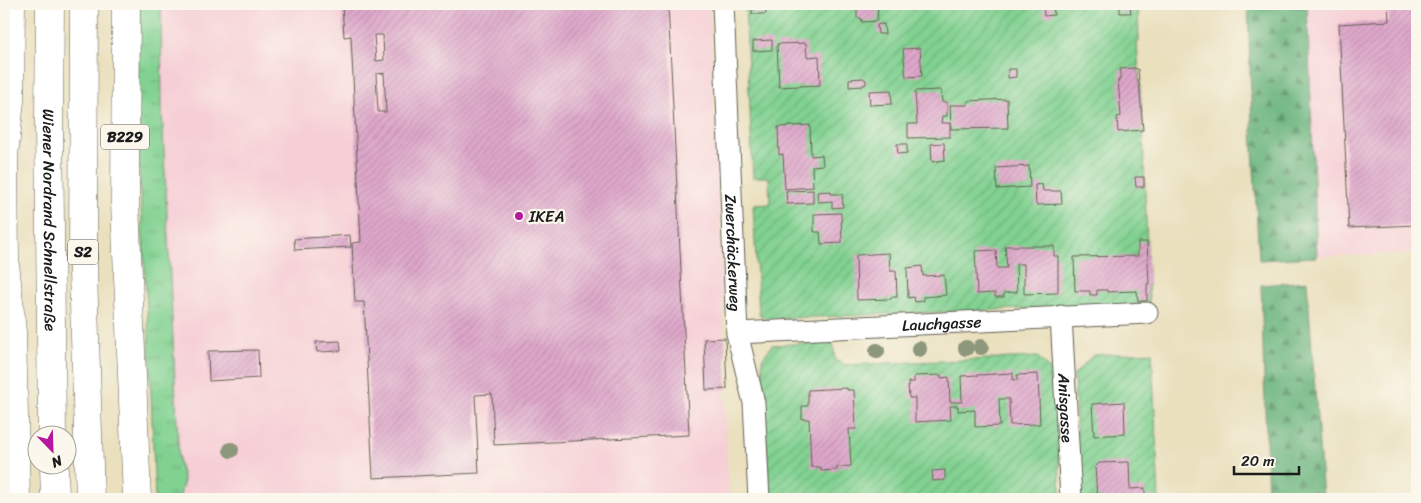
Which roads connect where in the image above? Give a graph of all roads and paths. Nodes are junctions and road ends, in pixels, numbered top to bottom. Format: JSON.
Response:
{"nodes":[{"id":1,"x":11,"y":4,"type":"edge"},
{"id":2,"x":50,"y":4,"type":"edge"},
{"id":3,"x":84,"y":4,"type":"edge"},
{"id":4,"x":126,"y":4,"type":"edge"},
{"id":5,"x":723,"y":4,"type":"edge"},
{"id":6,"x":5,"y":266,"type":"edge"},
{"id":7,"x":1147,"y":313,"type":"dead end"},
{"id":8,"x":1061,"y":316,"type":"junction"},
{"id":9,"x":737,"y":333,"type":"junction"},
{"id":10,"x":52,"y":426,"type":"edge"},
{"id":11,"x":54,"y":476,"type":"edge"},
{"id":12,"x":16,"y":499,"type":"edge"},
{"id":13,"x":55,"y":499,"type":"edge"},
{"id":14,"x":90,"y":499,"type":"edge"},
{"id":15,"x":137,"y":499,"type":"edge"},
{"id":16,"x":759,"y":499,"type":"edge"},
{"id":17,"x":1071,"y":499,"type":"edge"}],
"edges":[{"from":1,"to":6,"type":"main road"},
{"from":2,"to":10,"type":"main road","name":"Wiener Nordrand Schnellstraße","number":"S2"},
{"from":3,"to":14,"type":"main road","name":"Wiener Nordrand Schnellstraße","number":"S2"},
{"from":4,"to":15,"type":"main road","number":"B229"},
{"from":5,"to":9,"type":"street","name":"Zwerchäckerweg"},
{"from":6,"to":12,"type":"main road"},
{"from":7,"to":8,"type":"street","name":"Lauchgasse"},
{"from":8,"to":9,"type":"street","name":"Lauchgasse"},
{"from":8,"to":17,"type":"street","name":"Anisgasse"},
{"from":9,"to":16,"type":"street","name":"Zwerchäckerweg"},
{"from":11,"to":13,"type":"main road"}]}
